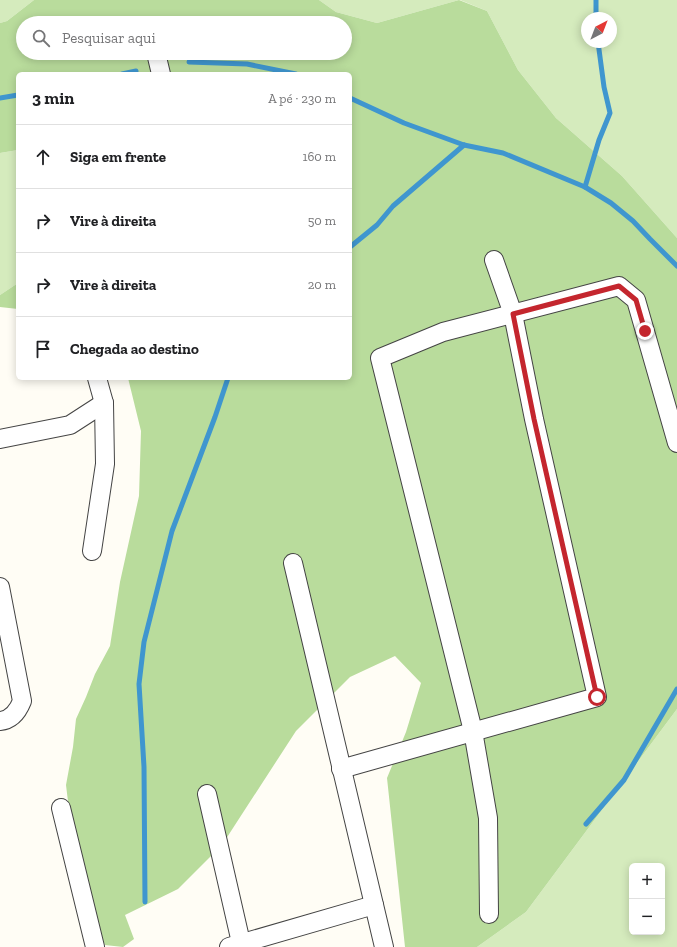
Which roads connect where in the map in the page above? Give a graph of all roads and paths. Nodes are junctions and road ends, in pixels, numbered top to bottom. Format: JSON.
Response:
{"nodes":[{"id":1,"x":158,"y":60,"type":"edge"},
{"id":2,"x":161,"y":72,"type":"edge"},
{"id":3,"x":494,"y":260,"type":"dead end"},
{"id":4,"x":513,"y":314,"type":"junction"},
{"id":5,"x":98,"y":380,"type":"edge"},
{"id":6,"x":104,"y":403,"type":"junction"},
{"id":7,"x":0,"y":439,"type":"edge"},
{"id":8,"x":677,"y":444,"type":"edge"},
{"id":9,"x":92,"y":551,"type":"dead end"},
{"id":10,"x":293,"y":563,"type":"dead end"},
{"id":11,"x":0,"y":587,"type":"edge"},
{"id":12,"x":0,"y":721,"type":"edge"},
{"id":13,"x":473,"y":731,"type":"junction"},
{"id":14,"x":341,"y":768,"type":"junction"},
{"id":15,"x":207,"y":794,"type":"dead end"},
{"id":16,"x":61,"y":808,"type":"dead end"},
{"id":17,"x":374,"y":905,"type":"junction"},
{"id":18,"x":489,"y":914,"type":"dead end"},
{"id":19,"x":238,"y":946,"type":"edge"},
{"id":20,"x":95,"y":947,"type":"edge"},
{"id":21,"x":384,"y":947,"type":"edge"}],
"edges":[{"from":1,"to":2,"type":"street"},
{"from":3,"to":4,"type":"street"},
{"from":4,"to":8,"type":"street"},
{"from":4,"to":13,"type":"street"},
{"from":4,"to":13,"type":"street"},
{"from":5,"to":6,"type":"street"},
{"from":6,"to":7,"type":"street"},
{"from":6,"to":9,"type":"street"},
{"from":10,"to":14,"type":"street"},
{"from":11,"to":12,"type":"street"},
{"from":13,"to":14,"type":"street"},
{"from":13,"to":18,"type":"street"},
{"from":14,"to":17,"type":"street"},
{"from":15,"to":19,"type":"street"},
{"from":16,"to":20,"type":"street"},
{"from":17,"to":19,"type":"street"},
{"from":17,"to":21,"type":"street"}]}
